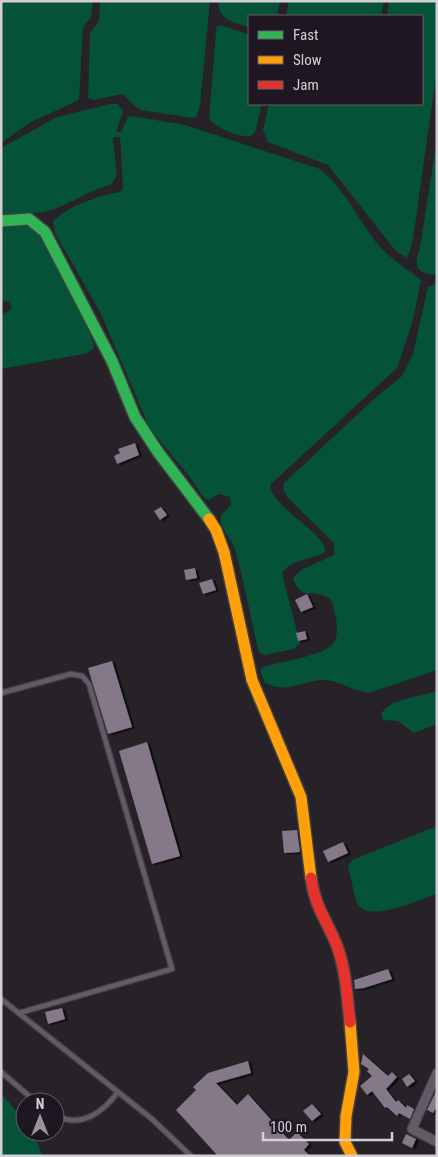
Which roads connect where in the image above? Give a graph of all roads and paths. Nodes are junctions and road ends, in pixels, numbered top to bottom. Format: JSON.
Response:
{"nodes":[{"id":1,"x":1,"y":221,"type":"edge"},
{"id":2,"x":1,"y":693,"type":"edge"},
{"id":3,"x":1,"y":999,"type":"edge"},
{"id":4,"x":19,"y":1014,"type":"junction"},
{"id":5,"x":1,"y":1072,"type":"edge"},
{"id":6,"x":437,"y":1073,"type":"edge"},
{"id":7,"x":24,"y":1092,"type":"edge"},
{"id":8,"x":118,"y":1092,"type":"junction"},
{"id":9,"x":65,"y":1118,"type":"edge"},
{"id":10,"x":436,"y":1140,"type":"edge"},
{"id":11,"x":191,"y":1156,"type":"edge"},
{"id":12,"x":352,"y":1156,"type":"edge"}],
"edges":[{"from":1,"to":12,"type":"street"},
{"from":2,"to":4,"type":"lane"},
{"from":3,"to":4,"type":"lane"},
{"from":4,"to":8,"type":"lane"},
{"from":5,"to":7,"type":"lane"},
{"from":6,"to":10,"type":"street"},
{"from":8,"to":9,"type":"lane"},
{"from":8,"to":11,"type":"lane"}]}
